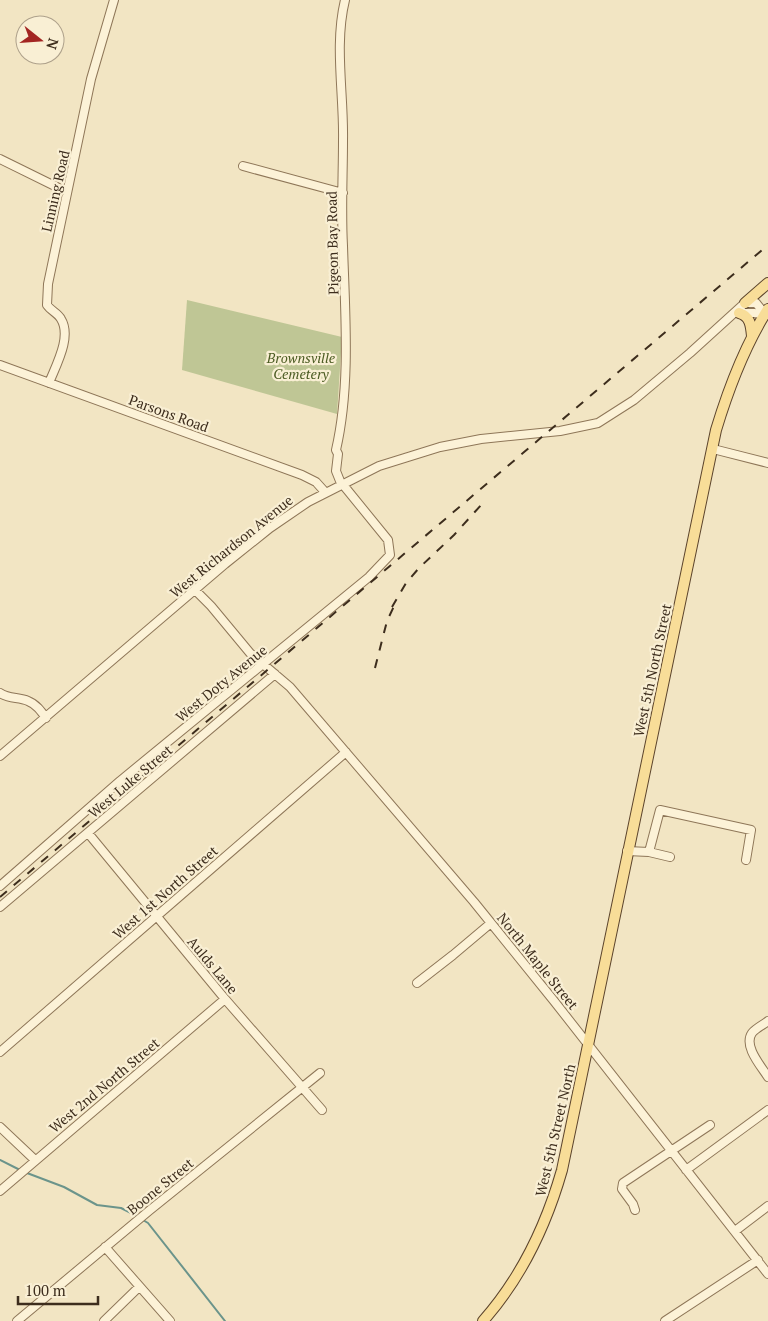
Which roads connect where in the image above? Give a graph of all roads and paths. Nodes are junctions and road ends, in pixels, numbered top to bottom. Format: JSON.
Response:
{"nodes":[{"id":1,"x":114,"y":0,"type":"edge"},
{"id":2,"x":344,"y":0,"type":"edge"},
{"id":3,"x":0,"y":159,"type":"edge"},
{"id":4,"x":243,"y":166,"type":"dead end"},
{"id":5,"x":67,"y":192,"type":"junction"},
{"id":6,"x":343,"y":193,"type":"junction"},
{"id":7,"x":768,"y":283,"type":"edge"},
{"id":8,"x":745,"y":303,"type":"junction"},
{"id":9,"x":739,"y":313,"type":"junction"},
{"id":10,"x":767,"y":313,"type":"edge"},
{"id":11,"x":723,"y":323,"type":"junction"},
{"id":12,"x":752,"y":336,"type":"junction"},
{"id":13,"x":0,"y":365,"type":"edge"},
{"id":14,"x":49,"y":383,"type":"junction"},
{"id":15,"x":713,"y":449,"type":"junction"},
{"id":16,"x":768,"y":463,"type":"edge"},
{"id":17,"x":342,"y":484,"type":"junction"},
{"id":18,"x":325,"y":492,"type":"junction"},
{"id":19,"x":195,"y":590,"type":"junction"},
{"id":20,"x":263,"y":665,"type":"junction"},
{"id":21,"x":275,"y":674,"type":"junction"},
{"id":22,"x":0,"y":694,"type":"edge"},
{"id":23,"x":46,"y":718,"type":"junction"},
{"id":24,"x":346,"y":752,"type":"junction"},
{"id":25,"x":0,"y":756,"type":"edge"},
{"id":26,"x":88,"y":833,"type":"junction"},
{"id":27,"x":628,"y":851,"type":"junction"},
{"id":28,"x":649,"y":852,"type":"junction"},
{"id":29,"x":670,"y":857,"type":"dead end"},
{"id":30,"x":746,"y":860,"type":"dead end"},
{"id":31,"x":0,"y":886,"type":"edge"},
{"id":32,"x":0,"y":907,"type":"edge"},
{"id":33,"x":156,"y":916,"type":"junction"},
{"id":34,"x":491,"y":923,"type":"junction"},
{"id":35,"x":417,"y":983,"type":"dead end"},
{"id":36,"x":225,"y":999,"type":"junction"},
{"id":37,"x":768,"y":1021,"type":"edge"},
{"id":38,"x":589,"y":1045,"type":"junction"},
{"id":39,"x":1,"y":1048,"type":"edge"},
{"id":40,"x":320,"y":1073,"type":"dead end"},
{"id":41,"x":768,"y":1076,"type":"edge"},
{"id":42,"x":302,"y":1087,"type":"junction"},
{"id":43,"x":322,"y":1110,"type":"dead end"},
{"id":44,"x":768,"y":1110,"type":"edge"},
{"id":45,"x":710,"y":1125,"type":"dead end"},
{"id":46,"x":0,"y":1126,"type":"edge"},
{"id":47,"x":671,"y":1150,"type":"junction"},
{"id":48,"x":35,"y":1160,"type":"junction"},
{"id":49,"x":686,"y":1170,"type":"junction"},
{"id":50,"x":0,"y":1191,"type":"edge"},
{"id":51,"x":768,"y":1206,"type":"edge"},
{"id":52,"x":635,"y":1210,"type":"dead end"},
{"id":53,"x":735,"y":1231,"type":"junction"},
{"id":54,"x":106,"y":1247,"type":"junction"},
{"id":55,"x":758,"y":1260,"type":"junction"},
{"id":56,"x":768,"y":1274,"type":"edge"},
{"id":57,"x":139,"y":1287,"type":"junction"},
{"id":58,"x":17,"y":1321,"type":"edge"},
{"id":59,"x":104,"y":1321,"type":"edge"},
{"id":60,"x":170,"y":1321,"type":"edge"},
{"id":61,"x":483,"y":1321,"type":"edge"},
{"id":62,"x":665,"y":1321,"type":"edge"}],
"edges":[{"from":1,"to":5,"type":"street","name":"Linning Road"},
{"from":2,"to":6,"type":"street","name":"Pigeon Bay Road"},
{"from":3,"to":5,"type":"street"},
{"from":4,"to":6,"type":"street"},
{"from":5,"to":14,"type":"street","name":"Linning Road"},
{"from":6,"to":17,"type":"street","name":"Pigeon Bay Road"},
{"from":7,"to":8,"type":"main road"},
{"from":8,"to":10,"type":"street"},
{"from":8,"to":11,"type":"street","name":"West Richardson Avenue"},
{"from":9,"to":10,"type":"street"},
{"from":9,"to":11,"type":"street","name":"West Richardson Avenue"},
{"from":9,"to":12,"type":"main road"},
{"from":10,"to":12,"type":"main road","name":"West 5th North Street"},
{"from":11,"to":17,"type":"street","name":"West Richardson Avenue"},
{"from":12,"to":15,"type":"main road","name":"West 5th North Street"},
{"from":13,"to":14,"type":"street","name":"Parsons Road"},
{"from":14,"to":18,"type":"street","name":"Parsons Road"},
{"from":15,"to":16,"type":"street"},
{"from":15,"to":27,"type":"main road","name":"West 5th North Street"},
{"from":17,"to":18,"type":"street","name":"West Richardson Avenue"},
{"from":17,"to":20,"type":"street","name":"West Doty Avenue"},
{"from":18,"to":19,"type":"street","name":"West Richardson Avenue"},
{"from":19,"to":20,"type":"street","name":"North Maple Street"},
{"from":19,"to":23,"type":"street","name":"West Richardson Avenue"},
{"from":20,"to":21,"type":"street","name":"North Maple Street"},
{"from":20,"to":31,"type":"street","name":"West Doty Avenue"},
{"from":21,"to":24,"type":"street","name":"North Maple Street"},
{"from":21,"to":26,"type":"street","name":"West Luke Street"},
{"from":22,"to":23,"type":"street"},
{"from":23,"to":25,"type":"street","name":"West Richardson Avenue"},
{"from":24,"to":33,"type":"street","name":"West 1st North Street"},
{"from":24,"to":34,"type":"street","name":"North Maple Street"},
{"from":26,"to":32,"type":"street","name":"West Luke Street"},
{"from":26,"to":33,"type":"street","name":"Aulds Lane"},
{"from":27,"to":28,"type":"street"},
{"from":27,"to":38,"type":"main road","name":"West 5th North Street"},
{"from":28,"to":29,"type":"street"},
{"from":28,"to":30,"type":"street"},
{"from":33,"to":36,"type":"street","name":"Aulds Lane"},
{"from":33,"to":39,"type":"street","name":"West 1st North Street"},
{"from":34,"to":35,"type":"street"},
{"from":34,"to":38,"type":"street","name":"North Maple Street"},
{"from":36,"to":42,"type":"street","name":"Aulds Lane"},
{"from":36,"to":48,"type":"street","name":"West 2nd North Street"},
{"from":37,"to":41,"type":"street"},
{"from":38,"to":47,"type":"street","name":"North Maple Street"},
{"from":38,"to":61,"type":"main road","name":"West 5th Street North"},
{"from":40,"to":42,"type":"street","name":"Boone Street"},
{"from":42,"to":43,"type":"street","name":"Aulds Lane"},
{"from":42,"to":54,"type":"street","name":"Boone Street"},
{"from":44,"to":49,"type":"street"},
{"from":45,"to":47,"type":"street"},
{"from":46,"to":48,"type":"street"},
{"from":47,"to":49,"type":"street","name":"North Maple Street"},
{"from":47,"to":52,"type":"street"},
{"from":48,"to":50,"type":"street","name":"West 2nd North Street"},
{"from":49,"to":53,"type":"street","name":"North Maple Street"},
{"from":51,"to":53,"type":"street"},
{"from":53,"to":55,"type":"street","name":"North Maple Street"},
{"from":54,"to":57,"type":"street"},
{"from":54,"to":58,"type":"street","name":"Boone Street"},
{"from":55,"to":56,"type":"street","name":"North Maple Street"},
{"from":55,"to":62,"type":"street"},
{"from":57,"to":59,"type":"street"},
{"from":57,"to":60,"type":"street"}]}
